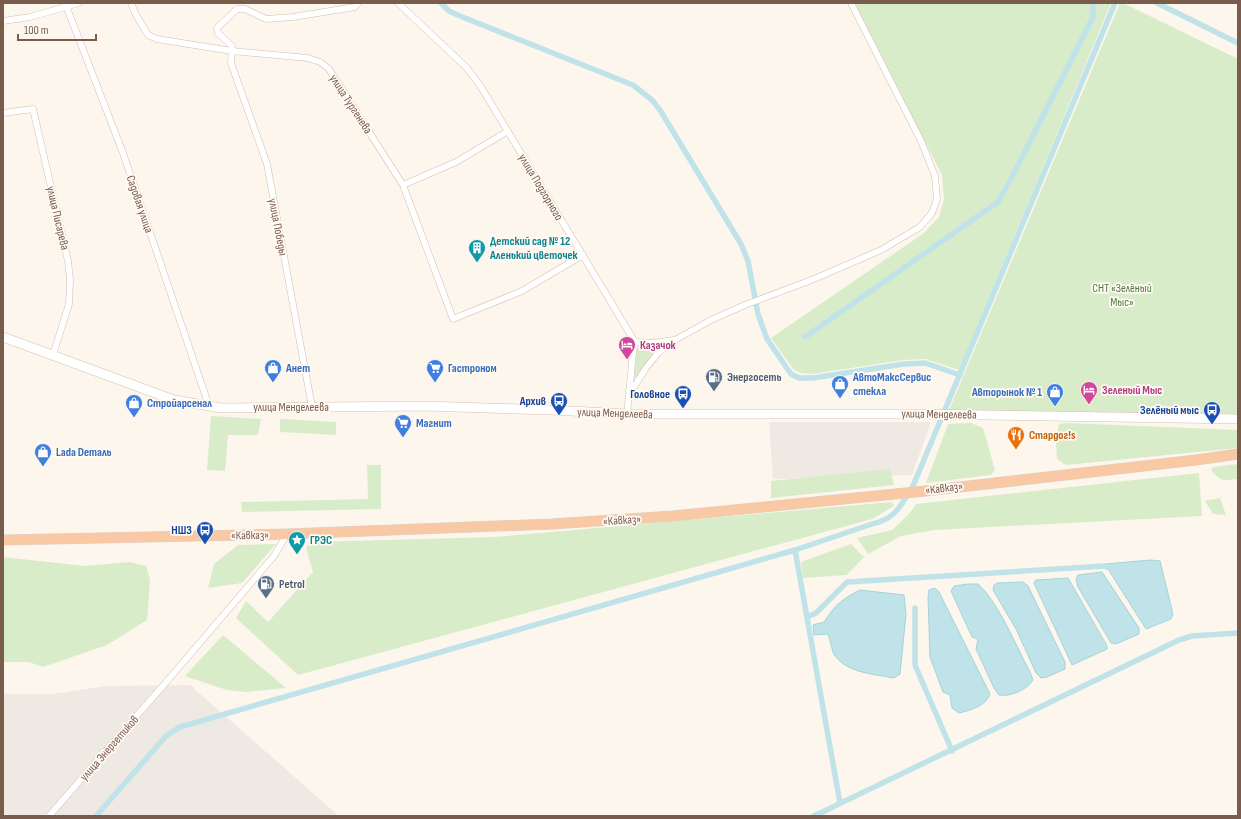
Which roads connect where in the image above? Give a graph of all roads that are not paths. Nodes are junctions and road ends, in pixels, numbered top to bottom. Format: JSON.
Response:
{"nodes":[{"id":1,"x":79,"y":3,"type":"edge"},
{"id":2,"x":131,"y":3,"type":"edge"},
{"id":3,"x":358,"y":3,"type":"edge"},
{"id":4,"x":398,"y":3,"type":"edge"},
{"id":5,"x":851,"y":3,"type":"edge"},
{"id":6,"x":65,"y":5,"type":"edge"},
{"id":7,"x":3,"y":21,"type":"edge"},
{"id":8,"x":232,"y":51,"type":"junction"},
{"id":9,"x":3,"y":113,"type":"edge"},
{"id":10,"x":508,"y":131,"type":"junction"},
{"id":11,"x":403,"y":185,"type":"junction"},
{"id":12,"x":583,"y":255,"type":"junction"},
{"id":13,"x":3,"y":337,"type":"edge"},
{"id":14,"x":675,"y":340,"type":"junction"},
{"id":15,"x":635,"y":342,"type":"junction"},
{"id":16,"x":53,"y":355,"type":"junction"},
{"id":17,"x":629,"y":395,"type":"junction"},
{"id":18,"x":209,"y":406,"type":"junction"},
{"id":19,"x":312,"y":407,"type":"junction"},
{"id":20,"x":627,"y":414,"type":"junction"},
{"id":21,"x":1238,"y":420,"type":"edge"},
{"id":22,"x":1238,"y":454,"type":"edge"},
{"id":23,"x":287,"y":534,"type":"junction"},
{"id":24,"x":3,"y":540,"type":"edge"},
{"id":25,"x":49,"y":816,"type":"edge"}],
"edges":[{"from":1,"to":6,"type":"street"},
{"from":2,"to":8,"type":"street","name":"улица Тургенева"},
{"from":3,"to":8,"type":"street"},
{"from":4,"to":10,"type":"street","name":"улица Подгорного"},
{"from":5,"to":14,"type":"street"},
{"from":6,"to":7,"type":"street"},
{"from":6,"to":18,"type":"street","name":"Садовая улица"},
{"from":8,"to":11,"type":"street","name":"улица Тургенева"},
{"from":8,"to":19,"type":"street","name":"улица Победы"},
{"from":9,"to":16,"type":"street","name":"улица Писарева"},
{"from":10,"to":11,"type":"street"},
{"from":10,"to":12,"type":"street","name":"улица Подгорного"},
{"from":11,"to":12,"type":"street","name":"улица Тургенева"},
{"from":12,"to":15,"type":"street","name":"улица Подгорного"},
{"from":13,"to":16,"type":"main road","name":"улица Менделеева"},
{"from":14,"to":15,"type":"street"},
{"from":14,"to":17,"type":"street"},
{"from":15,"to":17,"type":"street"},
{"from":16,"to":18,"type":"main road","name":"улица Менделеева"},
{"from":17,"to":20,"type":"street"},
{"from":18,"to":19,"type":"main road","name":"улица Менделеева"},
{"from":19,"to":20,"type":"main road","name":"улица Менделеева"},
{"from":20,"to":21,"type":"main road","name":"улица Менделеева"},
{"from":22,"to":23,"type":"highway","name":"«Кавказ»"},
{"from":23,"to":24,"type":"highway","name":"«Кавказ»"},
{"from":23,"to":25,"type":"street","name":"улица Энергетиков"}]}
